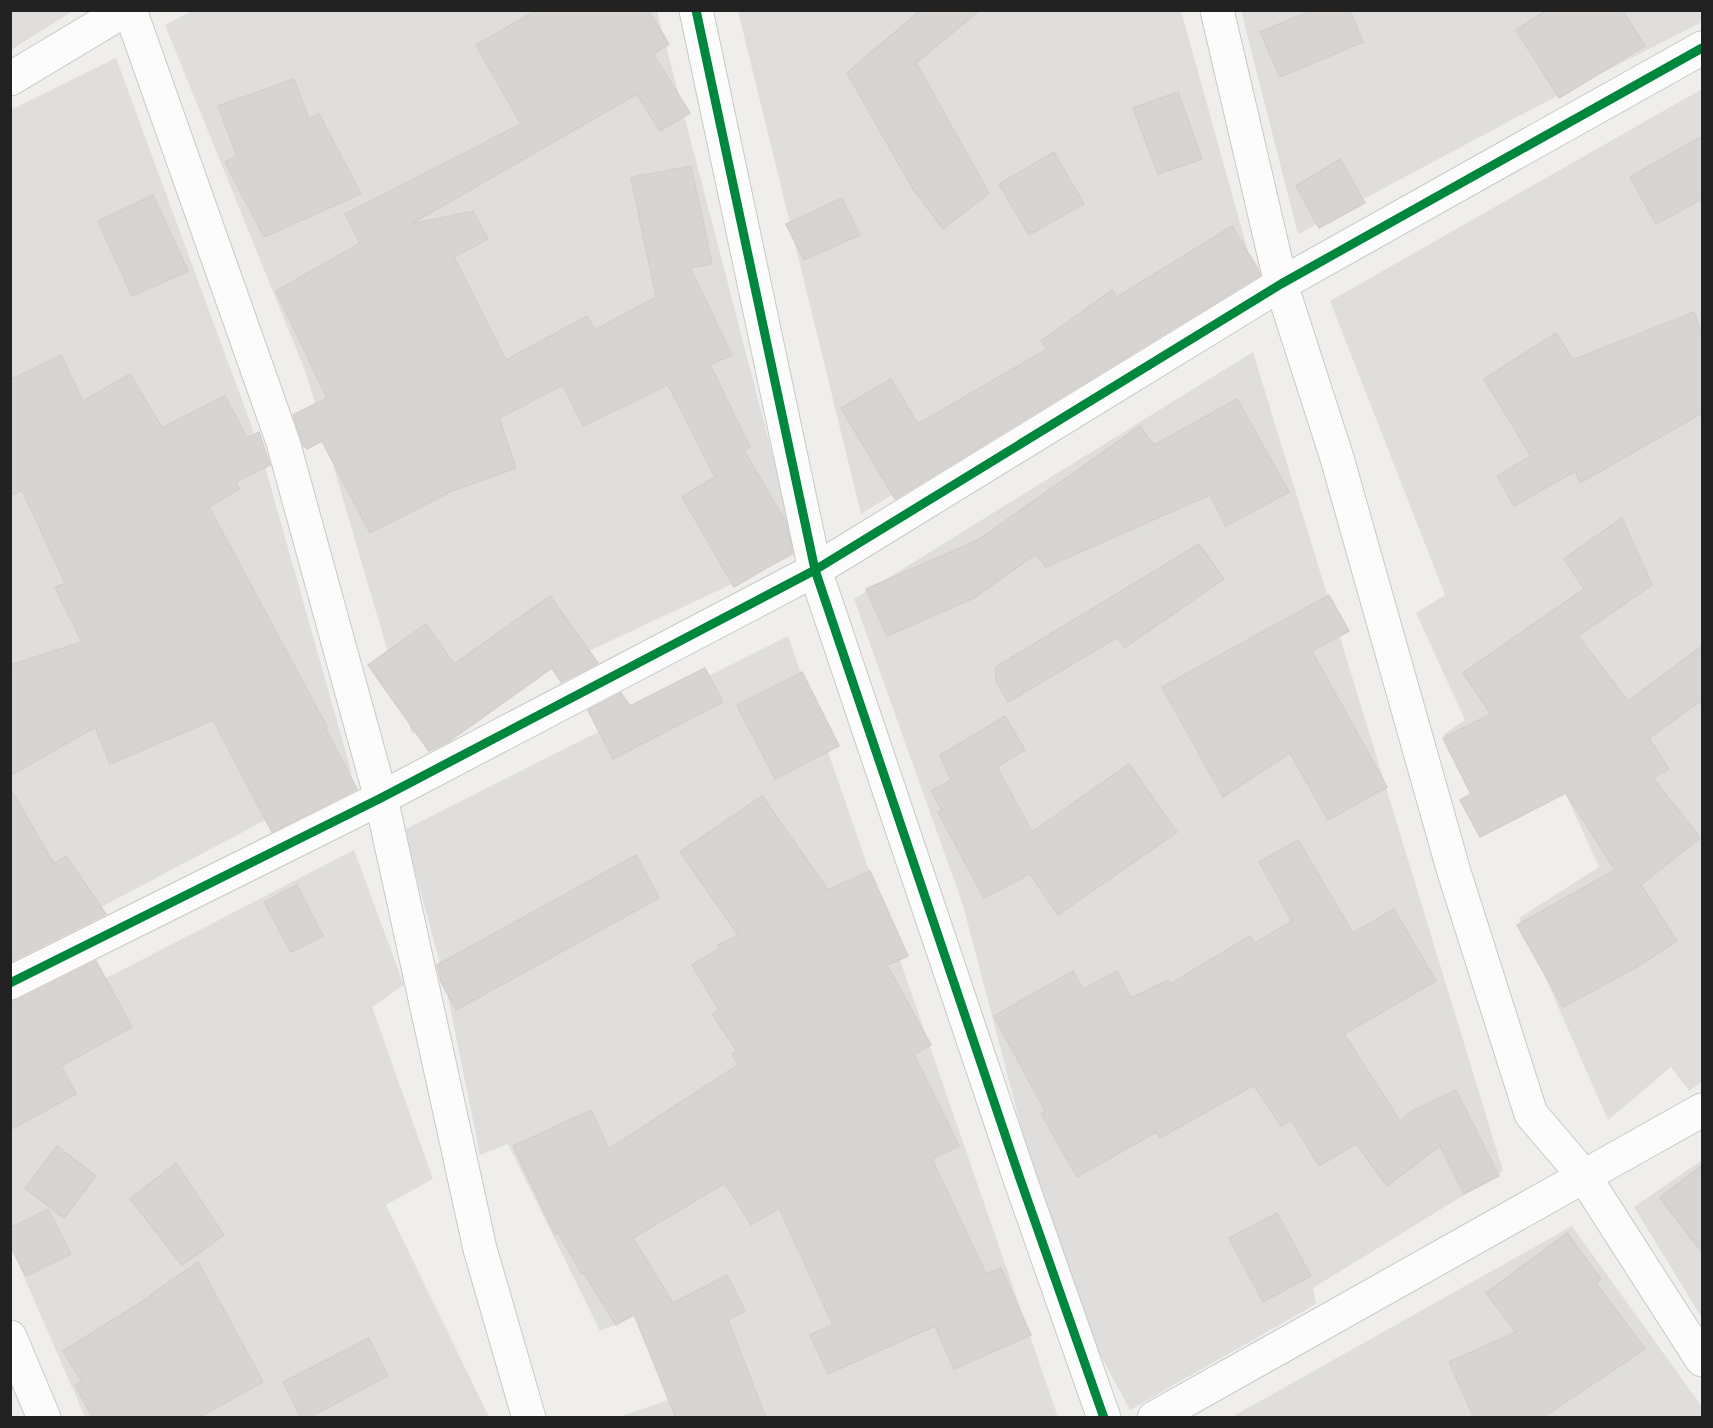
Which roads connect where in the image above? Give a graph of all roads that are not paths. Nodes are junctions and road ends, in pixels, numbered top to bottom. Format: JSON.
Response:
{"nodes":[{"id":1,"x":125,"y":10,"type":"edge"},
{"id":2,"x":130,"y":10,"type":"edge"},
{"id":3,"x":696,"y":10,"type":"edge"},
{"id":4,"x":1216,"y":10,"type":"edge"},
{"id":5,"x":1702,"y":48,"type":"edge"},
{"id":6,"x":10,"y":79,"type":"edge"},
{"id":7,"x":1281,"y":284,"type":"junction"},
{"id":8,"x":815,"y":570,"type":"junction"},
{"id":9,"x":381,"y":798,"type":"junction"},
{"id":10,"x":10,"y":983,"type":"edge"},
{"id":11,"x":1702,"y":1110,"type":"edge"},
{"id":12,"x":1584,"y":1176,"type":"junction"},
{"id":13,"x":10,"y":1337,"type":"edge"},
{"id":14,"x":1702,"y":1360,"type":"edge"},
{"id":15,"x":44,"y":1418,"type":"edge"},
{"id":16,"x":529,"y":1418,"type":"edge"},
{"id":17,"x":1104,"y":1418,"type":"edge"},
{"id":18,"x":1154,"y":1418,"type":"edge"}],
"edges":[{"from":1,"to":6,"type":"street"},
{"from":2,"to":9,"type":"street"},
{"from":3,"to":8,"type":"street"},
{"from":4,"to":7,"type":"street"},
{"from":5,"to":7,"type":"street"},
{"from":7,"to":8,"type":"street"},
{"from":7,"to":12,"type":"street"},
{"from":8,"to":9,"type":"street"},
{"from":8,"to":17,"type":"street"},
{"from":9,"to":10,"type":"street"},
{"from":9,"to":16,"type":"street"},
{"from":11,"to":12,"type":"street"},
{"from":12,"to":14,"type":"street"},
{"from":12,"to":18,"type":"street"},
{"from":13,"to":15,"type":"street"}]}
